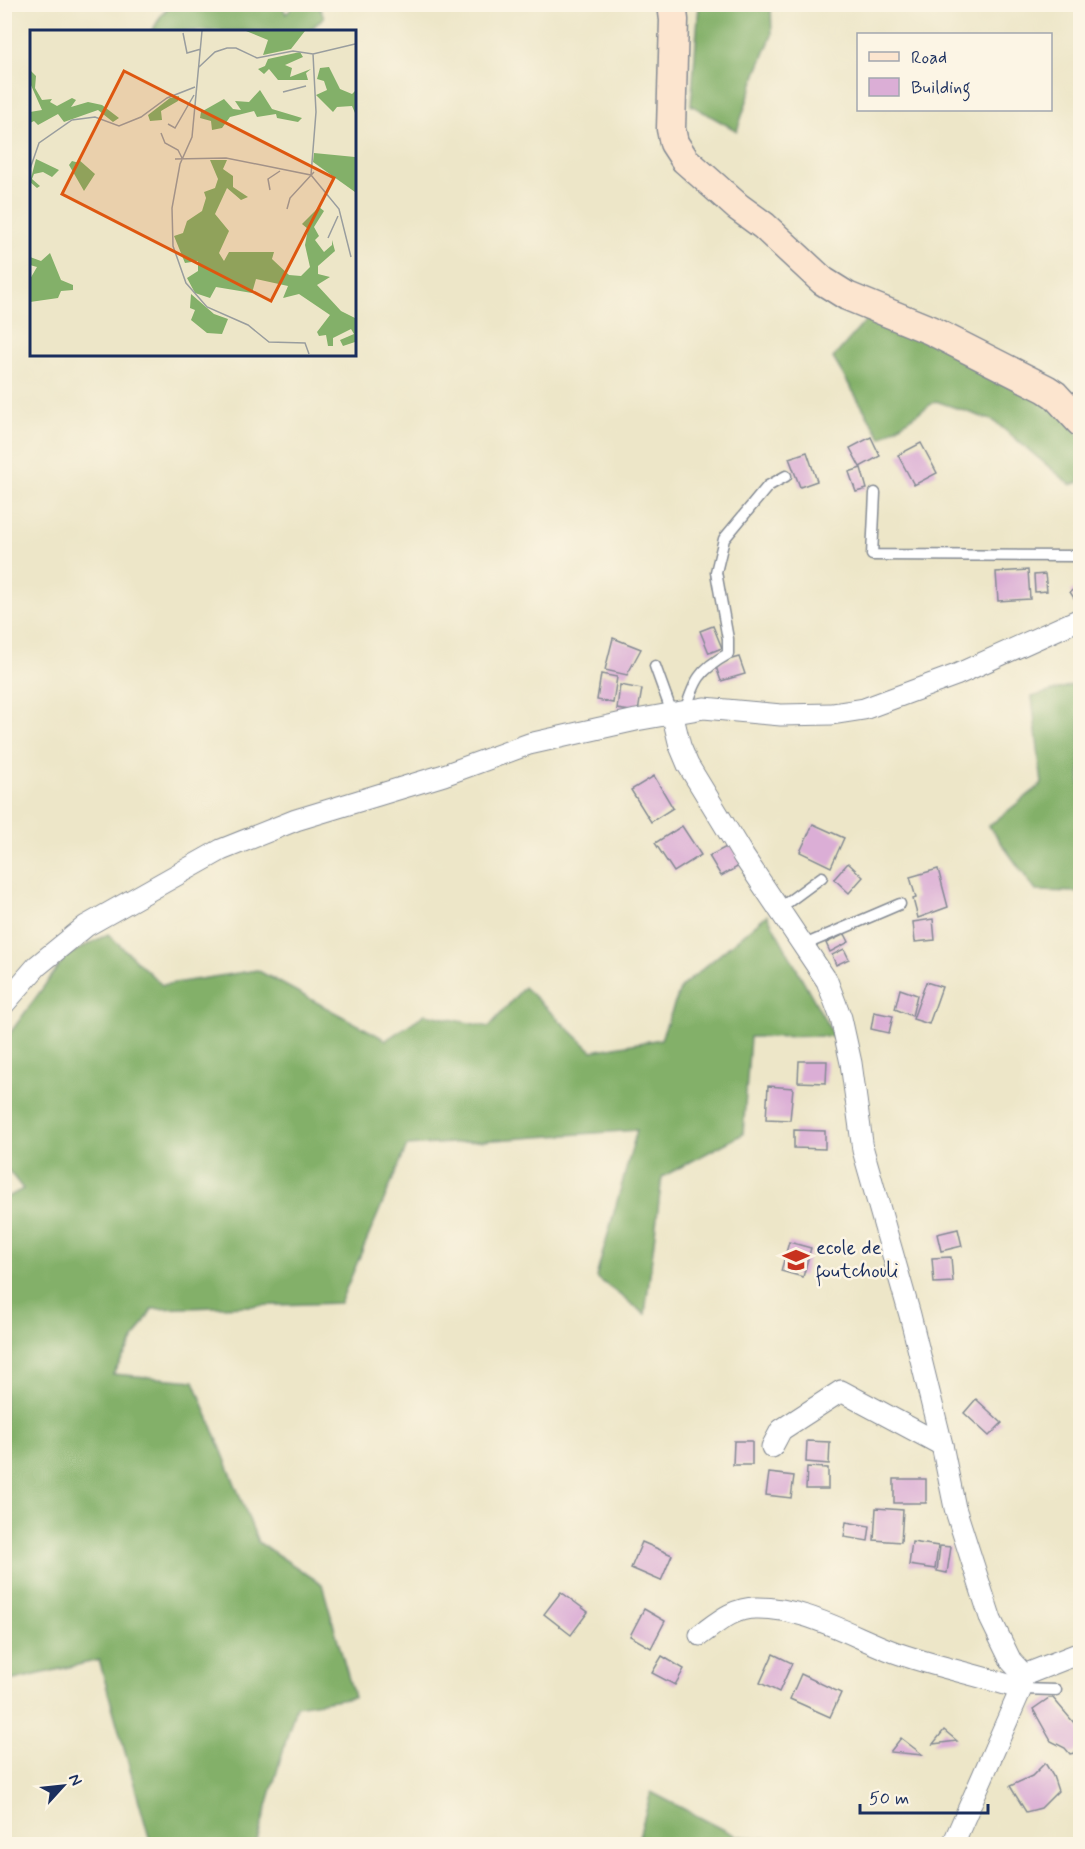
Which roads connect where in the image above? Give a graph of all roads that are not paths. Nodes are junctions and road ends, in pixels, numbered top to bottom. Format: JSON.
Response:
{"nodes":[{"id":1,"x":672,"y":4,"type":"edge"},
{"id":2,"x":1080,"y":422,"type":"edge"},
{"id":3,"x":786,"y":476,"type":"dead end"},
{"id":4,"x":875,"y":493,"type":"dead end"},
{"id":5,"x":1080,"y":556,"type":"edge"},
{"id":6,"x":1080,"y":619,"type":"edge"},
{"id":7,"x":655,"y":666,"type":"dead end"},
{"id":8,"x":678,"y":712,"type":"junction"},
{"id":9,"x":822,"y":877,"type":"dead end"},
{"id":10,"x":900,"y":904,"type":"dead end"},
{"id":11,"x":780,"y":908,"type":"junction"},
{"id":12,"x":804,"y":945,"type":"junction"},
{"id":13,"x":4,"y":1004,"type":"edge"},
{"id":14,"x":942,"y":1444,"type":"junction"},
{"id":15,"x":772,"y":1448,"type":"dead end"},
{"id":16,"x":700,"y":1635,"type":"dead end"},
{"id":17,"x":1080,"y":1653,"type":"edge"},
{"id":18,"x":1022,"y":1682,"type":"junction"},
{"id":19,"x":1056,"y":1690,"type":"dead end"},
{"id":20,"x":953,"y":1845,"type":"edge"}],
"edges":[{"from":1,"to":2,"type":"street"},
{"from":3,"to":8,"type":"lane"},
{"from":4,"to":5,"type":"lane"},
{"from":6,"to":8,"type":"street"},
{"from":7,"to":8,"type":"lane"},
{"from":8,"to":11,"type":"street"},
{"from":8,"to":13,"type":"street"},
{"from":9,"to":11,"type":"lane"},
{"from":10,"to":12,"type":"lane"},
{"from":11,"to":12,"type":"street"},
{"from":12,"to":14,"type":"street"},
{"from":14,"to":15,"type":"street"},
{"from":14,"to":18,"type":"street"},
{"from":16,"to":18,"type":"street"},
{"from":17,"to":18,"type":"street"},
{"from":18,"to":19,"type":"lane"},
{"from":18,"to":20,"type":"street"}]}
